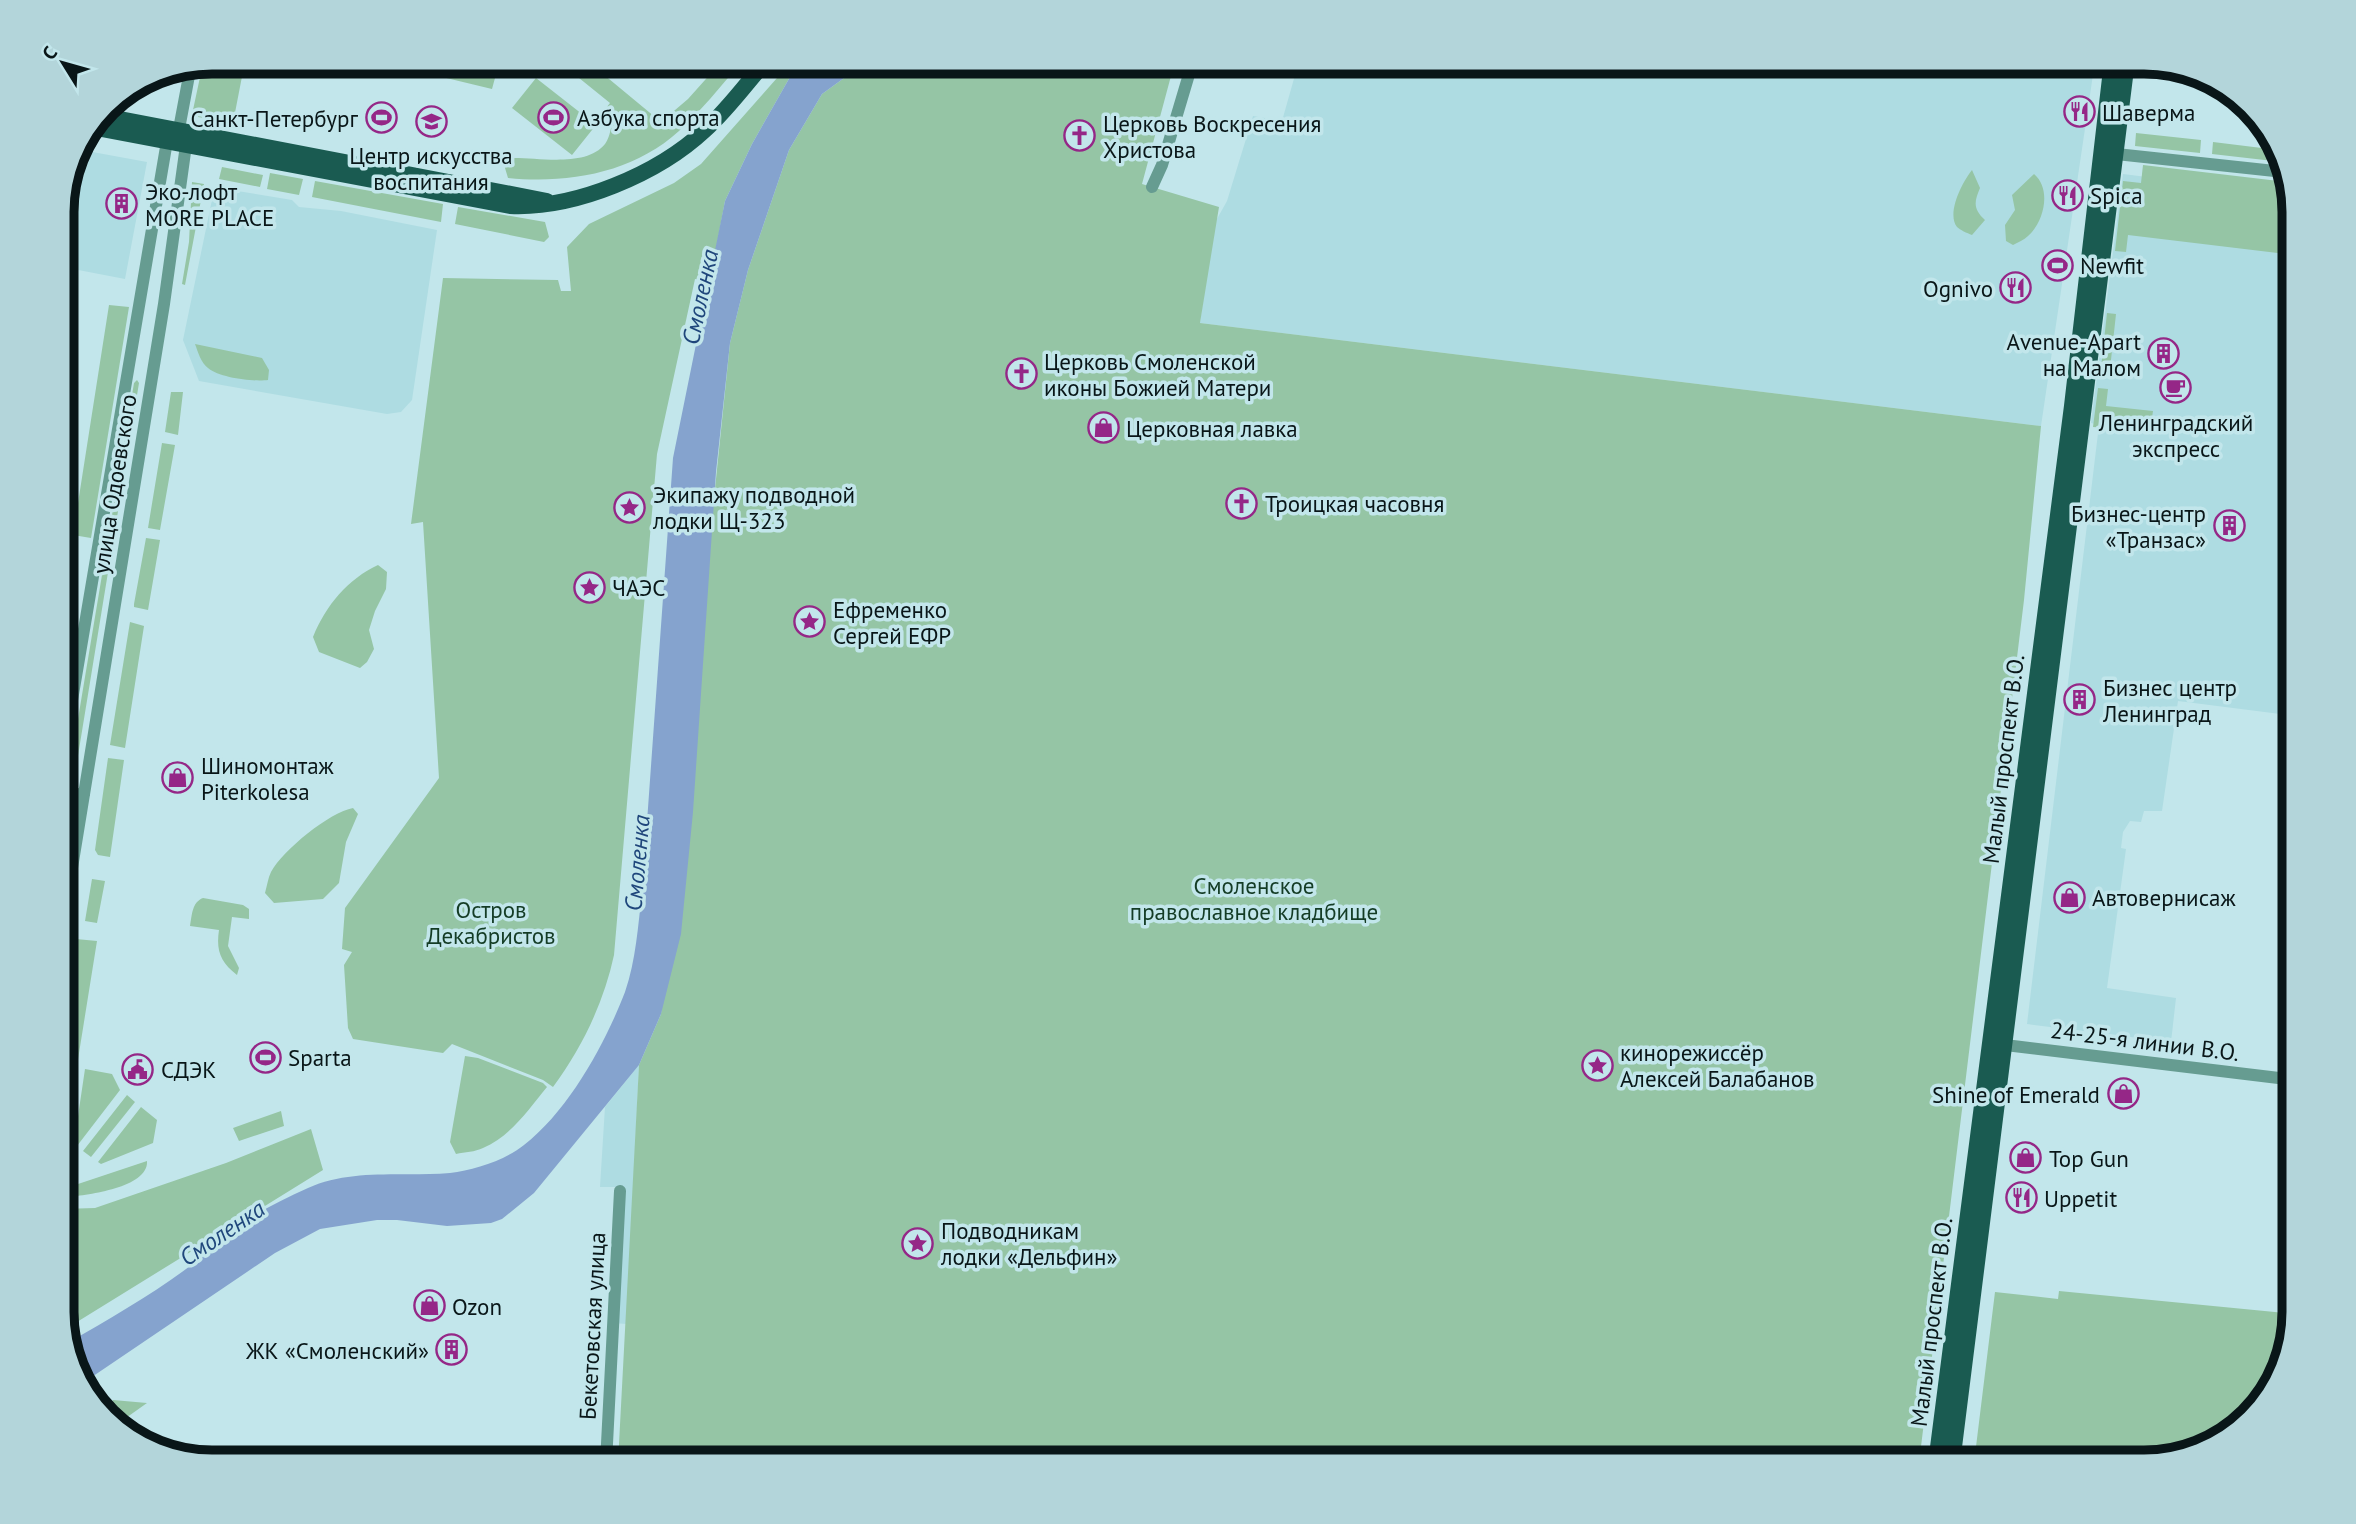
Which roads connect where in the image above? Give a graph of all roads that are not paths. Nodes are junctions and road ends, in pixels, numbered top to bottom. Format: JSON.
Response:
{"nodes":[{"id":1,"x":755,"y":74,"type":"edge"},
{"id":2,"x":1189,"y":74,"type":"edge"},
{"id":3,"x":2111,"y":74,"type":"edge"},
{"id":4,"x":2124,"y":74,"type":"edge"},
{"id":5,"x":188,"y":76,"type":"edge"},
{"id":6,"x":110,"y":118,"type":"edge"},
{"id":7,"x":101,"y":128,"type":"edge"},
{"id":8,"x":173,"y":135,"type":"junction"},
{"id":9,"x":186,"y":145,"type":"junction"},
{"id":10,"x":2108,"y":153,"type":"junction"},
{"id":11,"x":2276,"y":171,"type":"edge"},
{"id":12,"x":1152,"y":187,"type":"dead end"},
{"id":13,"x":551,"y":202,"type":"junction"},
{"id":14,"x":128,"y":370,"type":"junction"},
{"id":15,"x":153,"y":375,"type":"junction"},
{"id":16,"x":74,"y":688,"type":"edge"},
{"id":17,"x":74,"y":794,"type":"edge"},
{"id":18,"x":84,"y":795,"type":"junction"},
{"id":19,"x":74,"y":856,"type":"edge"},
{"id":20,"x":1997,"y":1044,"type":"junction"},
{"id":21,"x":2282,"y":1078,"type":"edge"},
{"id":22,"x":621,"y":1191,"type":"dead end"},
{"id":23,"x":607,"y":1450,"type":"edge"},
{"id":24,"x":1938,"y":1450,"type":"edge"},
{"id":25,"x":1953,"y":1450,"type":"edge"}],
"edges":[{"from":1,"to":13,"type":"main road"},
{"from":2,"to":12,"type":"street"},
{"from":3,"to":10,"type":"main road","name":"Малый проспект В.О."},
{"from":4,"to":10,"type":"main road","name":"Малый проспект В.О."},
{"from":5,"to":8,"type":"street","name":"улица Одоевского"},
{"from":6,"to":8,"type":"main road"},
{"from":7,"to":8,"type":"main road"},
{"from":8,"to":9,"type":"main road"},
{"from":8,"to":13,"type":"main road"},
{"from":8,"to":14,"type":"street","name":"улица Одоевского"},
{"from":9,"to":13,"type":"main road"},
{"from":9,"to":15,"type":"street","name":"улица Одоевского"},
{"from":10,"to":11,"type":"street"},
{"from":10,"to":20,"type":"main road","name":"Малый проспект В.О."},
{"from":14,"to":15,"type":"street"},
{"from":14,"to":16,"type":"street","name":"улица Одоевского"},
{"from":15,"to":18,"type":"street","name":"улица Одоевского"},
{"from":17,"to":18,"type":"street"},
{"from":18,"to":19,"type":"street","name":"улица Одоевского"},
{"from":20,"to":21,"type":"street","name":"24-25-я линии В.О."},
{"from":20,"to":24,"type":"main road","name":"Малый проспект В.О."},
{"from":20,"to":25,"type":"main road","name":"Малый проспект В.О."},
{"from":22,"to":23,"type":"street","name":"Бекетовская улица"}]}
